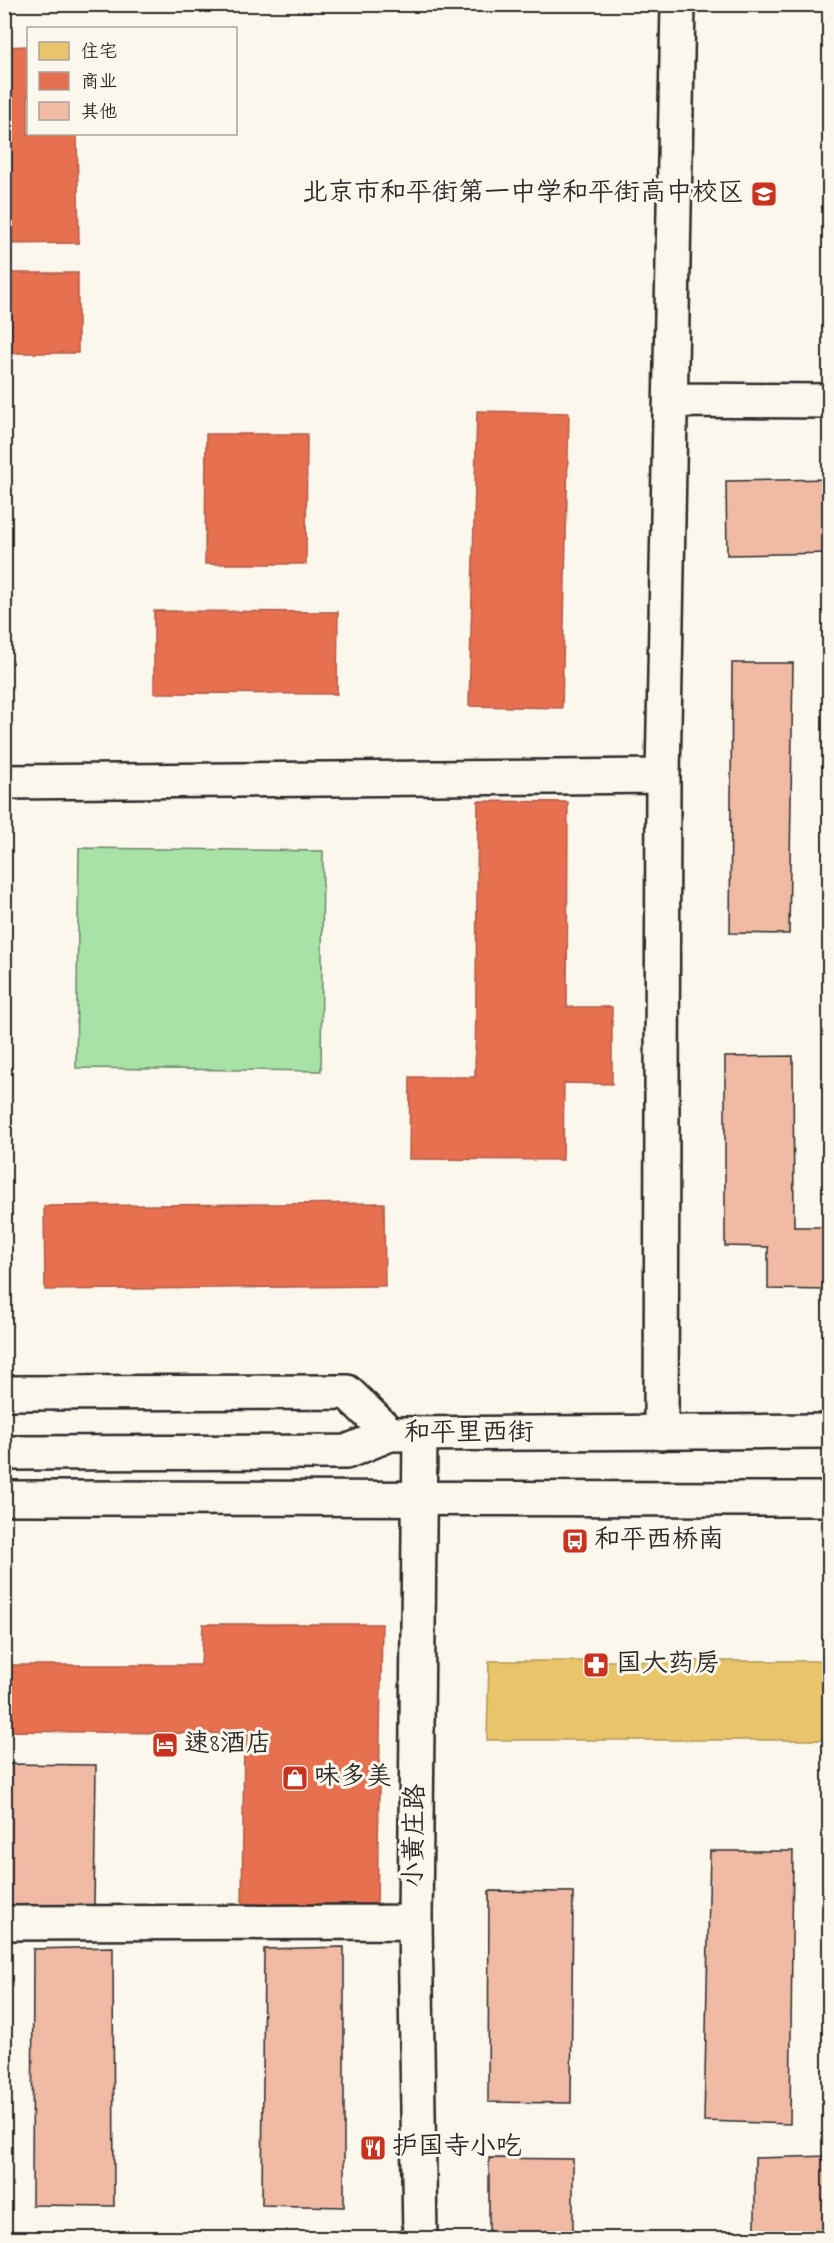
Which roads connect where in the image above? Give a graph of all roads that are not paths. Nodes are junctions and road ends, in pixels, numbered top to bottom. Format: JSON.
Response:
{"nodes":[{"id":1,"x":678,"y":4,"type":"edge"},
{"id":2,"x":671,"y":400,"type":"junction"},
{"id":3,"x":830,"y":401,"type":"edge"},
{"id":4,"x":663,"y":776,"type":"junction"},
{"id":5,"x":4,"y":782,"type":"edge"},
{"id":6,"x":4,"y":1393,"type":"edge"},
{"id":7,"x":830,"y":1431,"type":"edge"},
{"id":8,"x":661,"y":1433,"type":"junction"},
{"id":9,"x":405,"y":1434,"type":"junction"},
{"id":10,"x":4,"y":1453,"type":"edge"},
{"id":11,"x":4,"y":1498,"type":"edge"},
{"id":12,"x":420,"y":1498,"type":"junction"},
{"id":13,"x":830,"y":1499,"type":"edge"},
{"id":14,"x":415,"y":1922,"type":"junction"},
{"id":15,"x":4,"y":1923,"type":"edge"},
{"id":16,"x":420,"y":2238,"type":"edge"}],
"edges":[{"from":1,"to":2,"type":"street"},
{"from":2,"to":3,"type":"street"},
{"from":2,"to":4,"type":"street"},
{"from":4,"to":5,"type":"street"},
{"from":4,"to":8,"type":"street"},
{"from":6,"to":9,"type":"street"},
{"from":7,"to":8,"type":"street","name":"和平里西街"},
{"from":8,"to":9,"type":"street","name":"和平里西街"},
{"from":9,"to":10,"type":"street","name":"和平里西街"},
{"from":9,"to":12,"type":"street","name":"小黄庄路"},
{"from":11,"to":12,"type":"street"},
{"from":12,"to":13,"type":"street"},
{"from":12,"to":14,"type":"street","name":"小黄庄路"},
{"from":14,"to":15,"type":"street"},
{"from":14,"to":16,"type":"street","name":"小黄庄路"}]}
